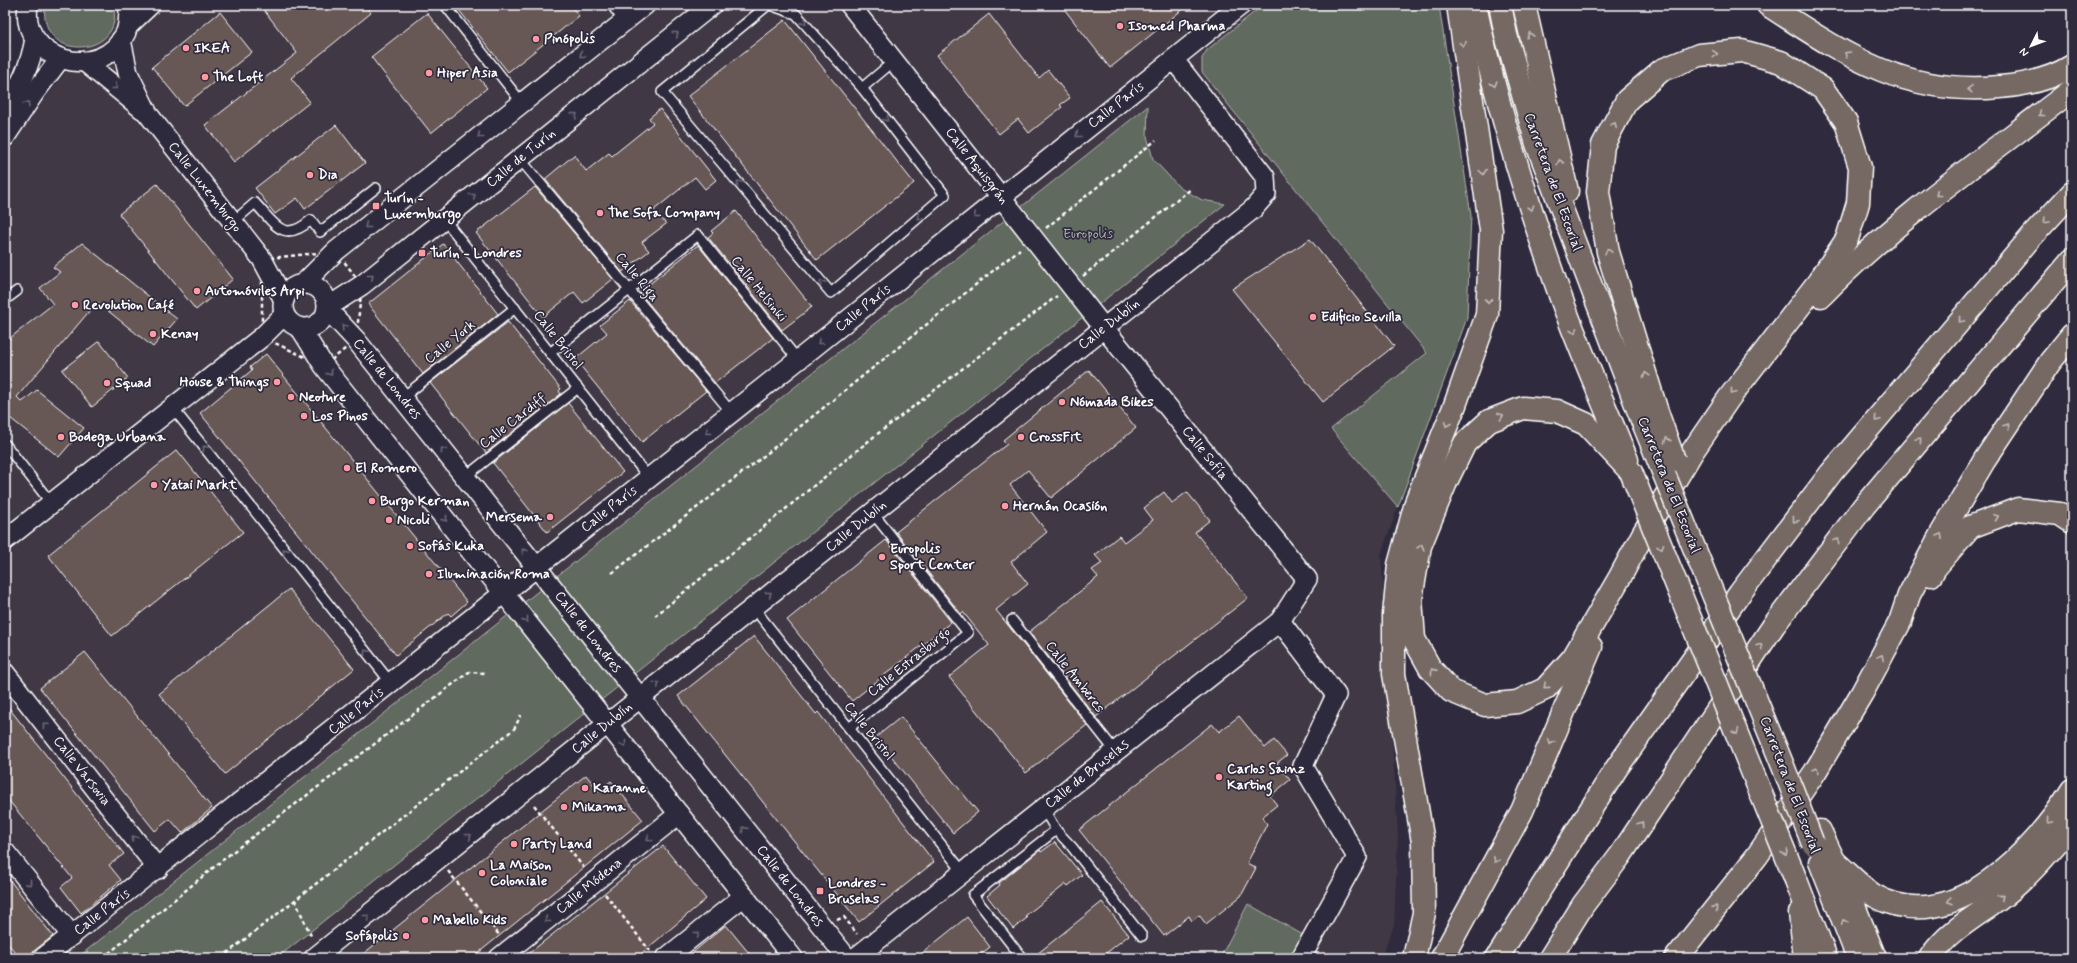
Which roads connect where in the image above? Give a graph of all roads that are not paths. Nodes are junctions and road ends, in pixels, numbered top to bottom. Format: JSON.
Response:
{"nodes":[{"id":1,"x":28,"y":5,"type":"edge"},
{"id":2,"x":130,"y":5,"type":"edge"},
{"id":3,"x":150,"y":5,"type":"edge"},
{"id":4,"x":445,"y":5,"type":"edge"},
{"id":5,"x":645,"y":5,"type":"edge"},
{"id":6,"x":712,"y":5,"type":"edge"},
{"id":7,"x":769,"y":5,"type":"edge"},
{"id":8,"x":850,"y":5,"type":"edge"},
{"id":9,"x":1240,"y":5,"type":"edge"},
{"id":10,"x":1458,"y":5,"type":"edge"},
{"id":11,"x":1475,"y":5,"type":"edge"},
{"id":12,"x":1500,"y":5,"type":"edge"},
{"id":13,"x":1524,"y":5,"type":"edge"},
{"id":14,"x":1768,"y":5,"type":"edge"},
{"id":15,"x":623,"y":12,"type":"edge"},
{"id":16,"x":125,"y":33,"type":"junction"},
{"id":17,"x":35,"y":39,"type":"junction"},
{"id":18,"x":60,"y":59,"type":"junction"},
{"id":19,"x":1174,"y":60,"type":"junction"},
{"id":20,"x":894,"y":61,"type":"junction"},
{"id":21,"x":85,"y":62,"type":"junction"},
{"id":22,"x":2072,"y":66,"type":"edge"},
{"id":23,"x":862,"y":88,"type":"junction"},
{"id":24,"x":2072,"y":90,"type":"edge"},
{"id":25,"x":522,"y":103,"type":"junction"},
{"id":26,"x":5,"y":109,"type":"edge"},
{"id":27,"x":148,"y":114,"type":"junction"},
{"id":28,"x":5,"y":137,"type":"edge"},
{"id":29,"x":520,"y":158,"type":"junction"},
{"id":30,"x":376,"y":188,"type":"dead end"},
{"id":31,"x":2072,"y":193,"type":"edge"},
{"id":32,"x":1001,"y":196,"type":"junction"},
{"id":33,"x":444,"y":219,"type":"junction"},
{"id":34,"x":233,"y":222,"type":"junction"},
{"id":35,"x":262,"y":259,"type":"junction"},
{"id":36,"x":2072,"y":260,"type":"edge"},
{"id":37,"x":1589,"y":281,"type":"junction"},
{"id":38,"x":302,"y":284,"type":"junction"},
{"id":39,"x":629,"y":290,"type":"junction"},
{"id":40,"x":16,"y":291,"type":"dead end"},
{"id":41,"x":5,"y":300,"type":"edge"},
{"id":42,"x":328,"y":308,"type":"junction"},
{"id":43,"x":515,"y":308,"type":"junction"},
{"id":44,"x":291,"y":317,"type":"junction"},
{"id":45,"x":1104,"y":328,"type":"junction"},
{"id":46,"x":2072,"y":335,"type":"edge"},
{"id":47,"x":550,"y":353,"type":"junction"},
{"id":48,"x":798,"y":360,"type":"junction"},
{"id":49,"x":1757,"y":361,"type":"junction"},
{"id":50,"x":578,"y":388,"type":"junction"},
{"id":51,"x":402,"y":398,"type":"junction"},
{"id":52,"x":172,"y":407,"type":"junction"},
{"id":53,"x":732,"y":413,"type":"junction"},
{"id":54,"x":1650,"y":416,"type":"junction"},
{"id":55,"x":5,"y":444,"type":"edge"},
{"id":56,"x":1631,"y":472,"type":"junction"},
{"id":57,"x":465,"y":477,"type":"junction"},
{"id":58,"x":649,"y":478,"type":"junction"},
{"id":59,"x":51,"y":504,"type":"junction"},
{"id":60,"x":872,"y":512,"type":"junction"},
{"id":61,"x":2072,"y":522,"type":"edge"},
{"id":62,"x":5,"y":540,"type":"edge"},
{"id":63,"x":537,"y":567,"type":"junction"},
{"id":64,"x":1620,"y":577,"type":"junction"},
{"id":65,"x":1307,"y":579,"type":"joint"},
{"id":66,"x":504,"y":593,"type":"junction"},
{"id":67,"x":753,"y":607,"type":"junction"},
{"id":68,"x":1012,"y":620,"type":"dead end"},
{"id":69,"x":1280,"y":621,"type":"junction"},
{"id":70,"x":1900,"y":622,"type":"junction"},
{"id":71,"x":5,"y":674,"type":"edge"},
{"id":72,"x":391,"y":683,"type":"junction"},
{"id":73,"x":640,"y":697,"type":"junction"},
{"id":74,"x":608,"y":723,"type":"junction"},
{"id":75,"x":849,"y":728,"type":"junction"},
{"id":76,"x":1115,"y":751,"type":"junction"},
{"id":77,"x":2072,"y":790,"type":"edge"},
{"id":78,"x":1043,"y":808,"type":"junction"},
{"id":79,"x":679,"y":814,"type":"junction"},
{"id":80,"x":2072,"y":825,"type":"edge"},
{"id":81,"x":1056,"y":830,"type":"junction"},
{"id":82,"x":1817,"y":838,"type":"junction"},
{"id":83,"x":5,"y":852,"type":"edge"},
{"id":84,"x":1620,"y":856,"type":"junction"},
{"id":85,"x":1834,"y":861,"type":"junction"},
{"id":86,"x":158,"y":869,"type":"junction"},
{"id":87,"x":963,"y":872,"type":"junction"},
{"id":88,"x":1796,"y":880,"type":"junction"},
{"id":89,"x":744,"y":896,"type":"junction"},
{"id":90,"x":72,"y":936,"type":"junction"},
{"id":91,"x":1142,"y":936,"type":"dead end"},
{"id":92,"x":1690,"y":938,"type":"junction"},
{"id":93,"x":505,"y":954,"type":"edge"},
{"id":94,"x":317,"y":956,"type":"edge"},
{"id":95,"x":43,"y":958,"type":"edge"},
{"id":96,"x":666,"y":958,"type":"edge"},
{"id":97,"x":793,"y":958,"type":"edge"},
{"id":98,"x":847,"y":958,"type":"edge"},
{"id":99,"x":855,"y":958,"type":"edge"},
{"id":100,"x":1022,"y":958,"type":"edge"},
{"id":101,"x":1301,"y":958,"type":"edge"},
{"id":102,"x":1414,"y":958,"type":"edge"},
{"id":103,"x":1442,"y":958,"type":"edge"},
{"id":104,"x":1496,"y":958,"type":"edge"},
{"id":105,"x":1550,"y":958,"type":"edge"},
{"id":106,"x":1563,"y":958,"type":"edge"},
{"id":107,"x":1666,"y":958,"type":"edge"},
{"id":108,"x":1676,"y":958,"type":"edge"},
{"id":109,"x":1805,"y":958,"type":"edge"},
{"id":110,"x":1826,"y":958,"type":"edge"},
{"id":111,"x":1858,"y":958,"type":"edge"},
{"id":112,"x":1875,"y":958,"type":"edge"},
{"id":113,"x":1930,"y":958,"type":"edge"}],
"edges":[{"from":1,"to":17,"type":"street"},
{"from":2,"to":16,"type":"street","name":"Calle Luxemburgo"},
{"from":3,"to":16,"type":"street"},
{"from":4,"to":25,"type":"lane"},
{"from":5,"to":15,"type":"street"},
{"from":29,"to":6,"type":"street","name":"Calle de Turín","one_way":true},
{"from":7,"to":23,"type":"lane","one_way":true},
{"from":23,"to":7,"type":"lane","one_way":true},
{"from":8,"to":20,"type":"street","name":"Calle Aquisgrán"},
{"from":9,"to":19,"type":"street","name":"Calle París"},
{"from":10,"to":102,"type":"highway","one_way":true},
{"from":11,"to":56,"type":"highway","name":"Carretera de El Escorial","one_way":true},
{"from":12,"to":37,"type":"highway","name":"Carretera de El Escorial"},
{"from":37,"to":13,"type":"highway","one_way":true},
{"from":22,"to":14,"type":"highway","one_way":true},
{"from":15,"to":25,"type":"street","one_way":true},
{"from":16,"to":21,"type":"street"},
{"from":16,"to":27,"type":"street","name":"Calle Luxemburgo"},
{"from":17,"to":18,"type":"street"},
{"from":17,"to":26,"type":"street"},
{"from":18,"to":21,"type":"street"},
{"from":28,"to":18,"type":"street","one_way":true},
{"from":19,"to":32,"type":"street","name":"Calle París","one_way":true},
{"from":19,"to":45,"type":"street","name":"Calle Dublín"},
{"from":20,"to":23,"type":"lane"},
{"from":20,"to":32,"type":"street","name":"Calle Aquisgrán"},
{"from":21,"to":27,"type":"street","name":"Calle Luxemburgo","one_way":true},
{"from":24,"to":49,"type":"highway","one_way":true},
{"from":25,"to":38,"type":"street","one_way":true},
{"from":27,"to":34,"type":"street","name":"Calle Luxemburgo"},
{"from":33,"to":29,"type":"street","name":"Calle de Turín","one_way":true},
{"from":29,"to":39,"type":"lane","name":"Calle Riga"},
{"from":30,"to":34,"type":"lane"},
{"from":31,"to":104,"type":"highway","one_way":true},
{"from":32,"to":45,"type":"street","name":"Calle Aquisgrán"},
{"from":32,"to":48,"type":"street","name":"Calle París","one_way":true},
{"from":42,"to":33,"type":"street","name":"Calle de Turín","one_way":true},
{"from":33,"to":43,"type":"lane","name":"Calle Bristol"},
{"from":34,"to":35,"type":"street","name":"Calle Luxemburgo"},
{"from":35,"to":38,"type":"street","name":"Calle Luxemburgo"},
{"from":35,"to":44,"type":"street","name":"Calle Luxemburgo"},
{"from":84,"to":36,"type":"highway","one_way":true},
{"from":37,"to":54,"type":"highway","name":"Carretera de El Escorial"},
{"from":38,"to":42,"type":"street"},
{"from":38,"to":44,"type":"street"},
{"from":39,"to":47,"type":"lane"},
{"from":39,"to":48,"type":"lane","name":"Calle Helsinki"},
{"from":39,"to":53,"type":"lane","name":"Calle Riga"},
{"from":40,"to":41,"type":"lane"},
{"from":42,"to":44,"type":"street"},
{"from":51,"to":42,"type":"street","name":"Calle de Londres","one_way":true},
{"from":43,"to":47,"type":"lane","name":"Calle Bristol"},
{"from":43,"to":51,"type":"lane","name":"Calle York"},
{"from":44,"to":52,"type":"street"},
{"from":44,"to":66,"type":"street","one_way":true},
{"from":45,"to":60,"type":"street","name":"Calle Dublín"},
{"from":45,"to":65,"type":"street","name":"Calle Sofía"},
{"from":70,"to":46,"type":"highway","one_way":true},
{"from":47,"to":50,"type":"lane","name":"Calle Bristol"},
{"from":48,"to":53,"type":"street","name":"Calle París"},
{"from":54,"to":49,"type":"highway","one_way":true},
{"from":49,"to":64,"type":"highway","one_way":true},
{"from":50,"to":57,"type":"lane","name":"Calle Cardiff"},
{"from":50,"to":58,"type":"lane","name":"Calle Bristol"},
{"from":57,"to":51,"type":"street","name":"Calle de Londres","one_way":true},
{"from":52,"to":59,"type":"street"},
{"from":72,"to":52,"type":"lane","one_way":true},
{"from":53,"to":58,"type":"street","name":"Calle París","one_way":true},
{"from":82,"to":54,"type":"highway","name":"Carretera de El Escorial","one_way":true,"bridge":true},
{"from":55,"to":59,"type":"lane"},
{"from":64,"to":56,"type":"highway","one_way":true},
{"from":56,"to":88,"type":"highway","name":"Carretera de El Escorial","one_way":true,"bridge":true},
{"from":63,"to":57,"type":"street","name":"Calle de Londres","one_way":true},
{"from":58,"to":63,"type":"street","name":"Calle París"},
{"from":59,"to":62,"type":"street"},
{"from":67,"to":60,"type":"street","name":"Calle Dublín","one_way":true},
{"from":60,"to":75,"type":"lane","name":"Calle Estrasburgo"},
{"from":70,"to":61,"type":"highway","one_way":true},
{"from":63,"to":66,"type":"street","name":"Calle París"},
{"from":63,"to":73,"type":"street","name":"Calle de Londres"},
{"from":64,"to":103,"type":"highway","one_way":true},
{"from":65,"to":69,"type":"street","name":"Calle de Bruselas"},
{"from":66,"to":72,"type":"street","name":"Calle París"},
{"from":66,"to":74,"type":"street","one_way":true},
{"from":73,"to":67,"type":"street","name":"Calle Dublín","one_way":true},
{"from":67,"to":75,"type":"lane","name":"Calle Bristol"},
{"from":68,"to":76,"type":"lane","name":"Calle Amberes"},
{"from":69,"to":76,"type":"street","name":"Calle de Bruselas"},
{"from":69,"to":101,"type":"street"},
{"from":92,"to":70,"type":"highway","one_way":true},
{"from":86,"to":71,"type":"street","name":"Calle Varsovia","one_way":true},
{"from":72,"to":86,"type":"street","name":"Calle París"},
{"from":73,"to":74,"type":"street","name":"Calle Dublín"},
{"from":98,"to":73,"type":"street","name":"Calle de Londres","one_way":true},
{"from":74,"to":79,"type":"street","one_way":true},
{"from":94,"to":74,"type":"street","name":"Calle Dublín","one_way":true},
{"from":75,"to":87,"type":"lane","name":"Calle Bristol"},
{"from":76,"to":78,"type":"street","name":"Calle de Bruselas"},
{"from":77,"to":85,"type":"highway","one_way":true},
{"from":78,"to":81,"type":"lane"},
{"from":78,"to":87,"type":"street","name":"Calle de Bruselas"},
{"from":79,"to":89,"type":"street"},
{"from":79,"to":93,"type":"street","name":"Calle Módena","one_way":true},
{"from":113,"to":80,"type":"highway","one_way":true},
{"from":81,"to":91,"type":"lane"},
{"from":81,"to":100,"type":"lane"},
{"from":82,"to":85,"type":"highway"},
{"from":111,"to":82,"type":"highway","name":"Carretera de El Escorial","one_way":true},
{"from":83,"to":90,"type":"street","one_way":true},
{"from":84,"to":105,"type":"highway"},
{"from":84,"to":106,"type":"highway"},
{"from":85,"to":112,"type":"highway"},
{"from":86,"to":90,"type":"street","name":"Calle París"},
{"from":87,"to":99,"type":"street","name":"Calle de Bruselas"},
{"from":88,"to":109,"type":"highway"},
{"from":88,"to":110,"type":"highway","name":"Carretera de El Escorial"},
{"from":96,"to":89,"type":"street","one_way":true},
{"from":89,"to":97,"type":"street"},
{"from":90,"to":95,"type":"street","name":"Calle París"},
{"from":92,"to":107,"type":"highway"},
{"from":92,"to":108,"type":"highway"}]}
